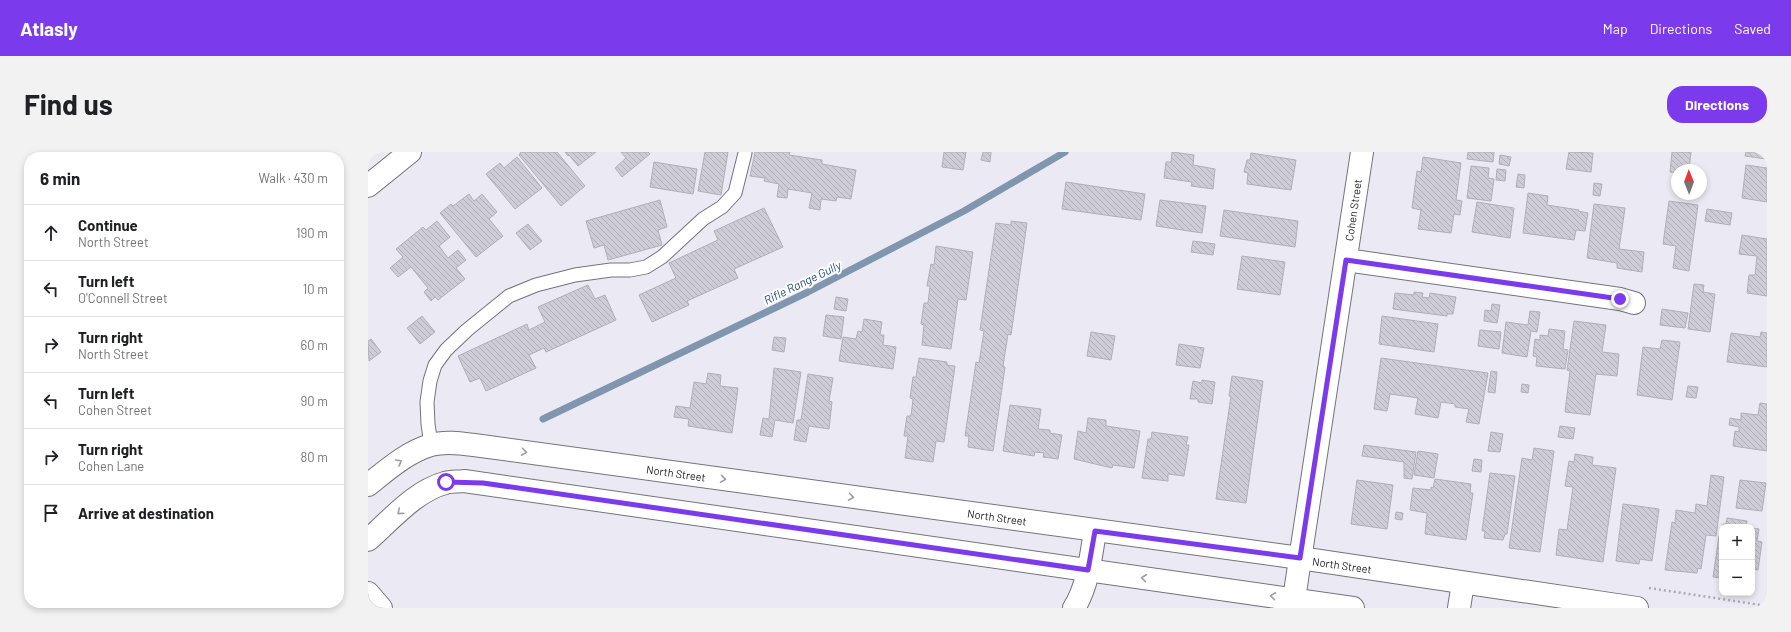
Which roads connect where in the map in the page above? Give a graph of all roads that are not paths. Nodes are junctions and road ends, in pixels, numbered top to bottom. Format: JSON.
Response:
{"nodes":[{"id":1,"x":410,"y":152,"type":"edge"},
{"id":2,"x":1362,"y":152,"type":"edge"},
{"id":3,"x":745,"y":154,"type":"dead end"},
{"id":4,"x":368,"y":186,"type":"edge"},
{"id":5,"x":1346,"y":260,"type":"junction"},
{"id":6,"x":1634,"y":304,"type":"dead end"},
{"id":7,"x":431,"y":445,"type":"junction"},
{"id":8,"x":368,"y":485,"type":"edge"},
{"id":9,"x":1095,"y":531,"type":"junction"},
{"id":10,"x":368,"y":540,"type":"edge"},
{"id":11,"x":1300,"y":558,"type":"junction"},
{"id":12,"x":1088,"y":570,"type":"junction"},
{"id":13,"x":1463,"y":583,"type":"junction"},
{"id":14,"x":368,"y":593,"type":"edge"},
{"id":15,"x":1294,"y":599,"type":"junction"},
{"id":16,"x":381,"y":608,"type":"edge"},
{"id":17,"x":1074,"y":608,"type":"edge"},
{"id":18,"x":1353,"y":608,"type":"edge"},
{"id":19,"x":1459,"y":608,"type":"edge"},
{"id":20,"x":1637,"y":608,"type":"edge"}],
"edges":[{"from":1,"to":4,"type":"street"},
{"from":2,"to":5,"type":"street","name":"Cohen Street"},
{"from":3,"to":7,"type":"lane"},
{"from":5,"to":6,"type":"street"},
{"from":5,"to":11,"type":"street","name":"Cohen Street"},
{"from":8,"to":7,"type":"street","name":"North Street","one_way":true},
{"from":7,"to":9,"type":"street","name":"North Street","one_way":true},
{"from":9,"to":11,"type":"street","name":"North Street"},
{"from":9,"to":12,"type":"street"},
{"from":12,"to":10,"type":"street","one_way":true},
{"from":11,"to":13,"type":"street","name":"North Street"},
{"from":11,"to":15,"type":"street","name":"Cohen Street"},
{"from":15,"to":12,"type":"street","one_way":true},
{"from":12,"to":17,"type":"street"},
{"from":13,"to":19,"type":"street"},
{"from":13,"to":20,"type":"street","name":"North Street"},
{"from":14,"to":16,"type":"street"},
{"from":15,"to":18,"type":"street"}]}
